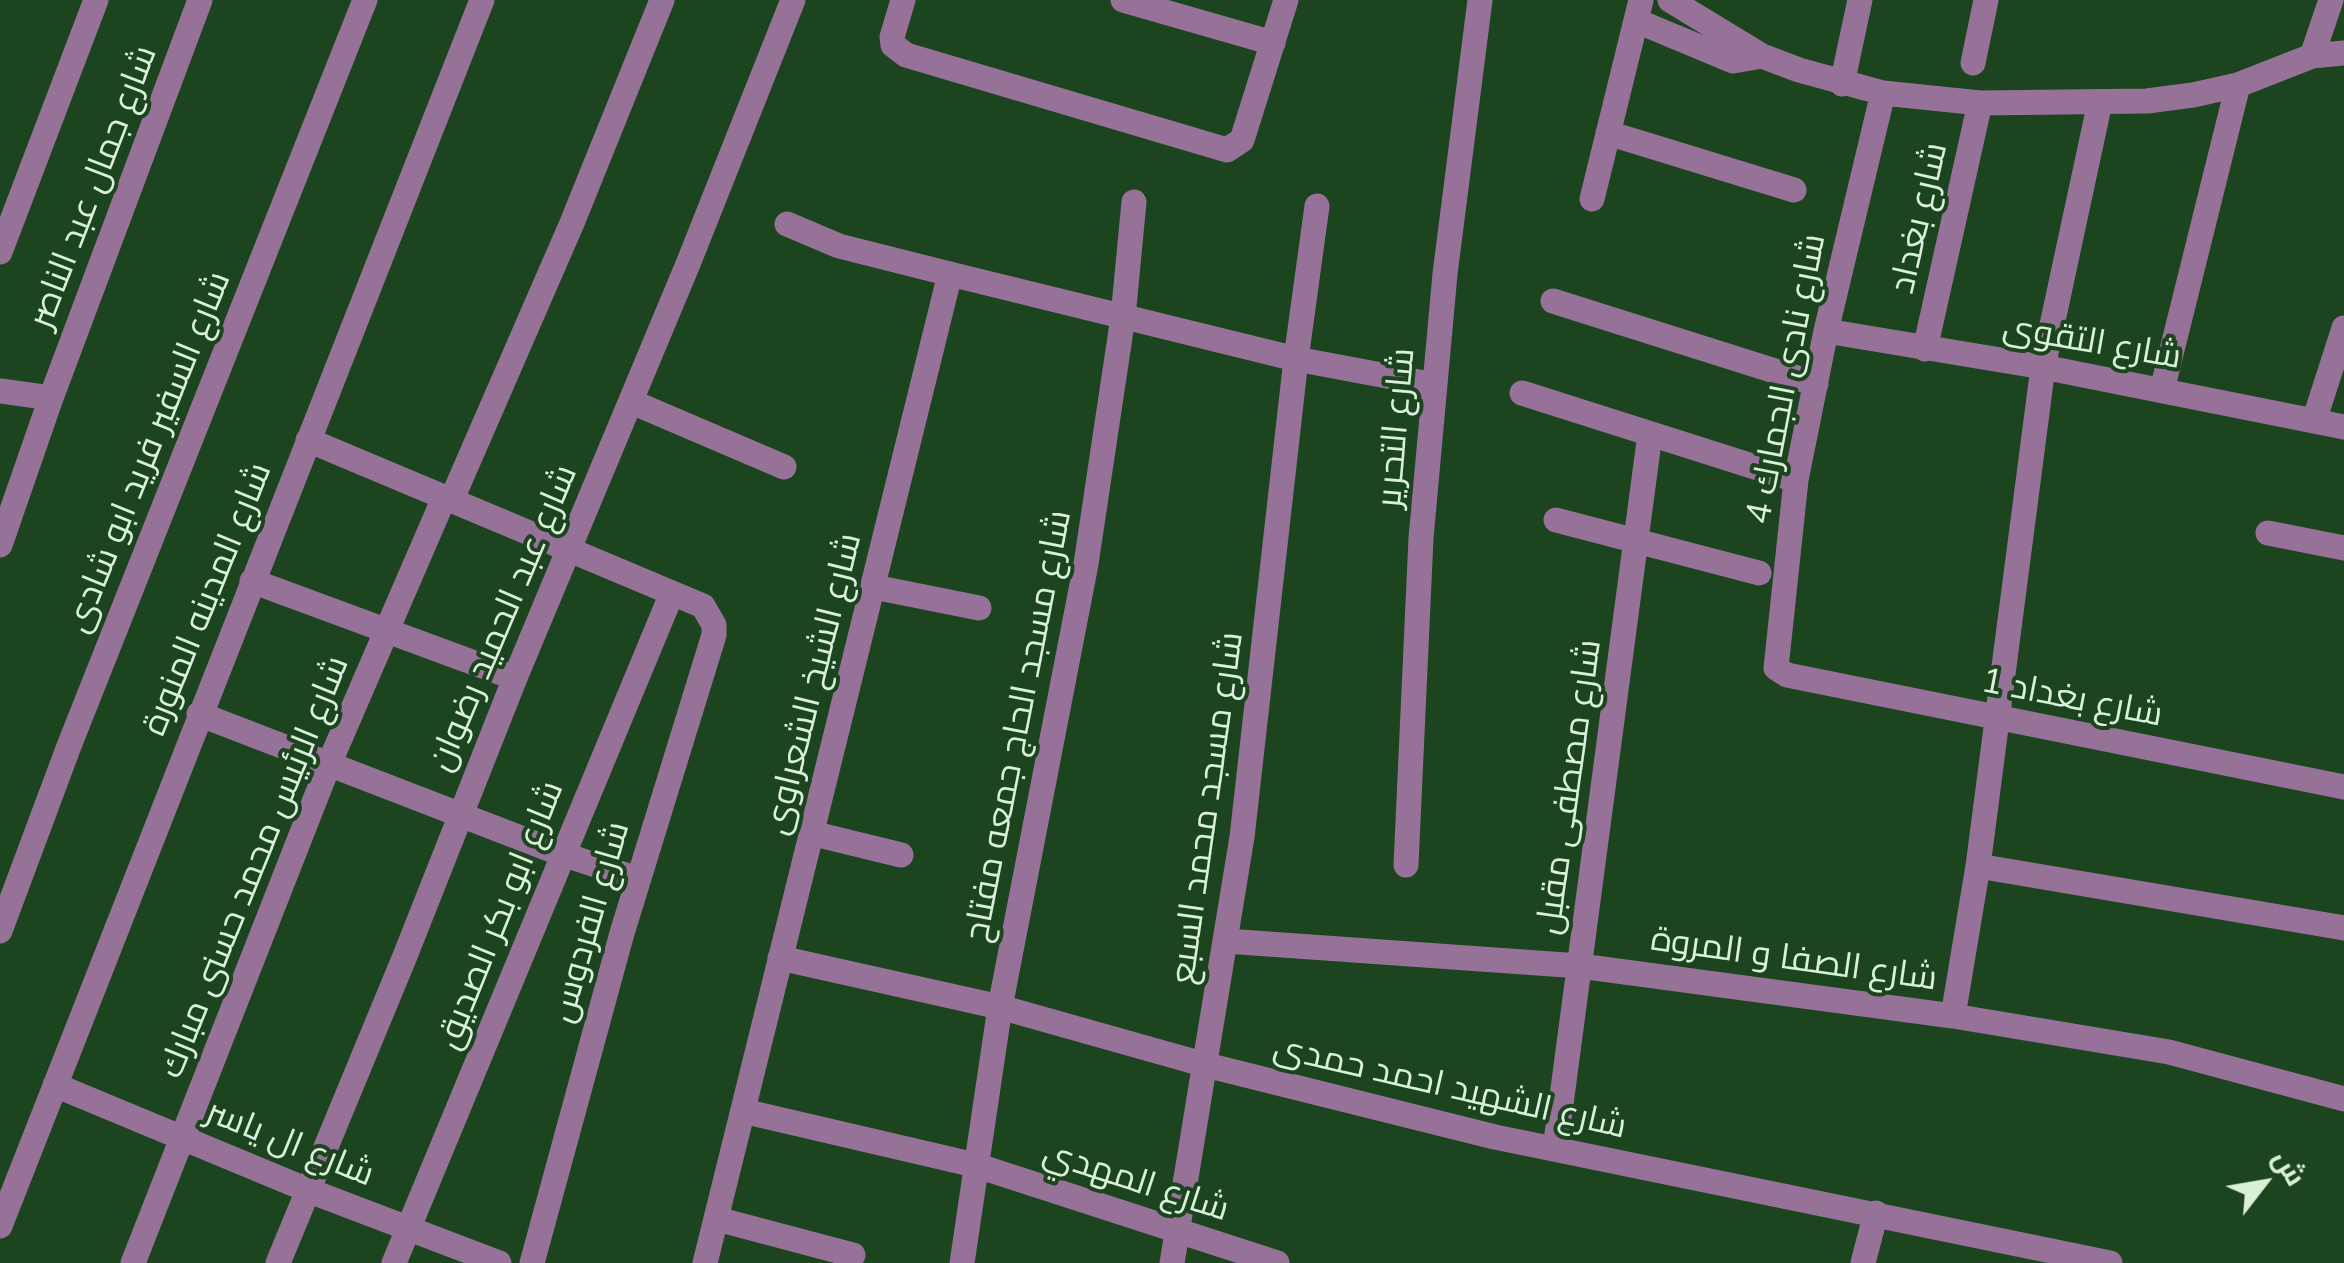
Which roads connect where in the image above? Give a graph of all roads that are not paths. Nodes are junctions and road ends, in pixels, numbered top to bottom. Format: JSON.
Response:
{"nodes":[{"id":1,"x":96,"y":0,"type":"edge"},
{"id":2,"x":200,"y":0,"type":"edge"},
{"id":3,"x":365,"y":0,"type":"edge"},
{"id":4,"x":482,"y":0,"type":"edge"},
{"id":5,"x":662,"y":0,"type":"edge"},
{"id":6,"x":793,"y":0,"type":"edge"},
{"id":7,"x":903,"y":0,"type":"edge"},
{"id":8,"x":1123,"y":0,"type":"edge"},
{"id":9,"x":1286,"y":0,"type":"edge"},
{"id":10,"x":1480,"y":0,"type":"edge"},
{"id":11,"x":1670,"y":0,"type":"edge"},
{"id":12,"x":1860,"y":0,"type":"edge"},
{"id":13,"x":1986,"y":0,"type":"edge"},
{"id":14,"x":2330,"y":0,"type":"edge"},
{"id":15,"x":1160,"y":5,"type":"edge"},
{"id":16,"x":1639,"y":10,"type":"edge"},
{"id":17,"x":1273,"y":44,"type":"junction"},
{"id":18,"x":2344,"y":53,"type":"edge"},
{"id":19,"x":1762,"y":56,"type":"junction"},
{"id":20,"x":2312,"y":56,"type":"junction"},
{"id":21,"x":1973,"y":62,"type":"dead end"},
{"id":22,"x":1842,"y":84,"type":"junction"},
{"id":23,"x":2238,"y":85,"type":"junction"},
{"id":24,"x":1882,"y":92,"type":"junction"},
{"id":25,"x":2100,"y":102,"type":"junction"},
{"id":26,"x":1980,"y":103,"type":"junction"},
{"id":27,"x":1608,"y":133,"type":"junction"},
{"id":28,"x":1794,"y":190,"type":"dead end"},
{"id":29,"x":1592,"y":198,"type":"dead end"},
{"id":30,"x":1134,"y":202,"type":"dead end"},
{"id":31,"x":1317,"y":206,"type":"dead end"},
{"id":32,"x":787,"y":224,"type":"dead end"},
{"id":33,"x":0,"y":252,"type":"edge"},
{"id":34,"x":950,"y":274,"type":"junction"},
{"id":35,"x":1553,"y":302,"type":"dead end"},
{"id":36,"x":1123,"y":316,"type":"junction"},
{"id":37,"x":2344,"y":328,"type":"edge"},
{"id":38,"x":1826,"y":331,"type":"junction"},
{"id":39,"x":1926,"y":349,"type":"junction"},
{"id":40,"x":1296,"y":360,"type":"junction"},
{"id":41,"x":2043,"y":367,"type":"junction"},
{"id":42,"x":1816,"y":384,"type":"junction"},
{"id":43,"x":1435,"y":385,"type":"junction"},
{"id":44,"x":2162,"y":390,"type":"junction"},
{"id":45,"x":0,"y":391,"type":"edge"},
{"id":46,"x":1522,"y":393,"type":"dead end"},
{"id":47,"x":51,"y":398,"type":"junction"},
{"id":48,"x":632,"y":402,"type":"junction"},
{"id":49,"x":2314,"y":421,"type":"junction"},
{"id":50,"x":2344,"y":427,"type":"edge"},
{"id":51,"x":1650,"y":434,"type":"junction"},
{"id":52,"x":308,"y":440,"type":"junction"},
{"id":53,"x":784,"y":467,"type":"dead end"},
{"id":54,"x":1796,"y":480,"type":"junction"},
{"id":55,"x":447,"y":500,"type":"junction"},
{"id":56,"x":1556,"y":520,"type":"dead end"},
{"id":57,"x":2268,"y":533,"type":"dead end"},
{"id":58,"x":1638,"y":541,"type":"junction"},
{"id":59,"x":0,"y":545,"type":"edge"},
{"id":60,"x":2344,"y":548,"type":"edge"},
{"id":61,"x":569,"y":551,"type":"junction"},
{"id":62,"x":1758,"y":572,"type":"dead end"},
{"id":63,"x":252,"y":581,"type":"junction"},
{"id":64,"x":874,"y":587,"type":"junction"},
{"id":65,"x":672,"y":593,"type":"junction"},
{"id":66,"x":979,"y":608,"type":"dead end"},
{"id":67,"x":386,"y":632,"type":"junction"},
{"id":68,"x":1787,"y":675,"type":"joint"},
{"id":69,"x":515,"y":678,"type":"junction"},
{"id":70,"x":199,"y":714,"type":"junction"},
{"id":71,"x":1994,"y":718,"type":"junction"},
{"id":72,"x":329,"y":764,"type":"junction"},
{"id":73,"x":2344,"y":787,"type":"edge"},
{"id":74,"x":459,"y":814,"type":"junction"},
{"id":75,"x":811,"y":833,"type":"junction"},
{"id":76,"x":562,"y":854,"type":"junction"},
{"id":77,"x":901,"y":856,"type":"dead end"},
{"id":78,"x":1406,"y":865,"type":"dead end"},
{"id":79,"x":1978,"y":866,"type":"junction"},
{"id":80,"x":638,"y":879,"type":"junction"},
{"id":81,"x":2344,"y":928,"type":"edge"},
{"id":82,"x":0,"y":931,"type":"edge"},
{"id":83,"x":1226,"y":940,"type":"junction"},
{"id":84,"x":780,"y":958,"type":"junction"},
{"id":85,"x":1580,"y":966,"type":"junction"},
{"id":86,"x":1000,"y":1008,"type":"junction"},
{"id":87,"x":1953,"y":1016,"type":"junction"},
{"id":88,"x":1206,"y":1066,"type":"junction"},
{"id":89,"x":55,"y":1085,"type":"junction"},
{"id":90,"x":2344,"y":1099,"type":"edge"},
{"id":91,"x":744,"y":1110,"type":"junction"},
{"id":92,"x":184,"y":1138,"type":"junction"},
{"id":93,"x":1556,"y":1149,"type":"junction"},
{"id":94,"x":975,"y":1165,"type":"junction"},
{"id":95,"x":310,"y":1190,"type":"junction"},
{"id":96,"x":1876,"y":1213,"type":"junction"},
{"id":97,"x":717,"y":1219,"type":"junction"},
{"id":98,"x":0,"y":1226,"type":"edge"},
{"id":99,"x":410,"y":1227,"type":"junction"},
{"id":100,"x":1179,"y":1230,"type":"junction"},
{"id":101,"x":853,"y":1256,"type":"dead end"},
{"id":102,"x":133,"y":1263,"type":"edge"},
{"id":103,"x":278,"y":1263,"type":"edge"},
{"id":104,"x":394,"y":1263,"type":"edge"},
{"id":105,"x":499,"y":1263,"type":"edge"},
{"id":106,"x":532,"y":1263,"type":"edge"},
{"id":107,"x":705,"y":1263,"type":"edge"},
{"id":108,"x":962,"y":1263,"type":"edge"},
{"id":109,"x":1172,"y":1263,"type":"edge"},
{"id":110,"x":1277,"y":1263,"type":"edge"},
{"id":111,"x":1863,"y":1263,"type":"edge"},
{"id":112,"x":2110,"y":1263,"type":"edge"}],
"edges":[{"from":1,"to":33,"type":"street"},
{"from":2,"to":47,"type":"street","name":"شارع جمال عبد الناصر"},
{"from":3,"to":82,"type":"street","name":"شارع السفير فريد ابو شادى"},
{"from":4,"to":52,"type":"street","name":"شارع المدينه المنورة"},
{"from":5,"to":55,"type":"street","name":"شارع الرئيس محمد حسنى مبارك"},
{"from":6,"to":48,"type":"street","name":"شارع عبد الحميد رضوان"},
{"from":7,"to":17,"type":"street"},
{"from":8,"to":15,"type":"street"},
{"from":9,"to":17,"type":"street"},
{"from":10,"to":43,"type":"street","name":"شارع التحرير"},
{"from":11,"to":19,"type":"street"},
{"from":12,"to":22,"type":"street"},
{"from":13,"to":21,"type":"street"},
{"from":14,"to":20,"type":"street"},
{"from":15,"to":17,"type":"street"},
{"from":16,"to":19,"type":"street"},
{"from":16,"to":27,"type":"street"},
{"from":18,"to":20,"type":"street"},
{"from":19,"to":22,"type":"street"},
{"from":20,"to":23,"type":"street"},
{"from":22,"to":24,"type":"street"},
{"from":23,"to":25,"type":"street"},
{"from":23,"to":44,"type":"street"},
{"from":24,"to":26,"type":"street"},
{"from":24,"to":38,"type":"street","name":"شارع نادى الجمارك 4"},
{"from":25,"to":26,"type":"street"},
{"from":25,"to":41,"type":"street"},
{"from":26,"to":39,"type":"street","name":"شارع بغداد"},
{"from":27,"to":28,"type":"street"},
{"from":27,"to":29,"type":"street"},
{"from":30,"to":36,"type":"street","name":"شارع مسجد الحاج جمعه مفتاح"},
{"from":31,"to":40,"type":"street","name":"شارع مسجد محمد السبع"},
{"from":32,"to":34,"type":"street"},
{"from":34,"to":36,"type":"street"},
{"from":34,"to":64,"type":"street","name":"شارع الشيخ الشعراوى"},
{"from":35,"to":42,"type":"street"},
{"from":36,"to":40,"type":"street"},
{"from":36,"to":86,"type":"street","name":"شارع مسجد الحاج جمعه مفتاح"},
{"from":37,"to":49,"type":"street"},
{"from":38,"to":39,"type":"street","name":"شارع التقوى"},
{"from":38,"to":42,"type":"street","name":"شارع نادى الجمارك 4"},
{"from":39,"to":41,"type":"street","name":"شارع التقوى"},
{"from":40,"to":43,"type":"street"},
{"from":40,"to":83,"type":"street","name":"شارع مسجد محمد السبع"},
{"from":41,"to":44,"type":"street","name":"شارع التقوى"},
{"from":41,"to":71,"type":"street"},
{"from":42,"to":54,"type":"street","name":"شارع نادى الجمارك 4"},
{"from":43,"to":78,"type":"street","name":"شارع التحرير"},
{"from":44,"to":49,"type":"street","name":"شارع التقوى"},
{"from":45,"to":47,"type":"street"},
{"from":46,"to":51,"type":"street"},
{"from":47,"to":59,"type":"street"},
{"from":48,"to":53,"type":"street"},
{"from":48,"to":61,"type":"street","name":"شارع عبد الحميد رضوان"},
{"from":49,"to":50,"type":"street","name":"شارع التقوى"},
{"from":51,"to":54,"type":"street"},
{"from":51,"to":58,"type":"street","name":"شارع مصطفى مقبل"},
{"from":52,"to":55,"type":"street"},
{"from":52,"to":63,"type":"street","name":"شارع المدينه المنورة"},
{"from":54,"to":68,"type":"street","name":"شارع نادى الجمارك 4"},
{"from":55,"to":61,"type":"street"},
{"from":55,"to":67,"type":"street","name":"شارع الرئيس محمد حسنى مبارك"},
{"from":56,"to":58,"type":"street"},
{"from":57,"to":60,"type":"street"},
{"from":58,"to":62,"type":"street"},
{"from":58,"to":85,"type":"street","name":"شارع مصطفى مقبل"},
{"from":61,"to":65,"type":"street"},
{"from":61,"to":69,"type":"street","name":"شارع عبد الحميد رضوان"},
{"from":63,"to":67,"type":"street"},
{"from":63,"to":70,"type":"street","name":"شارع المدينه المنورة"},
{"from":64,"to":66,"type":"street"},
{"from":64,"to":75,"type":"street","name":"شارع الشيخ الشعراوى"},
{"from":65,"to":76,"type":"street","name":"شارع ابو بكر الصديق"},
{"from":65,"to":80,"type":"street","name":"شارع الفردوس"},
{"from":67,"to":69,"type":"street"},
{"from":67,"to":72,"type":"street","name":"شارع الرئيس محمد حسنى مبارك"},
{"from":68,"to":71,"type":"street","name":"شارع بغداد 1"},
{"from":69,"to":74,"type":"street","name":"شارع عبد الحميد رضوان"},
{"from":70,"to":72,"type":"street"},
{"from":70,"to":89,"type":"street","name":"شارع المدينه المنورة"},
{"from":71,"to":73,"type":"street","name":"شارع بغداد 1"},
{"from":71,"to":79,"type":"street"},
{"from":72,"to":74,"type":"street"},
{"from":72,"to":92,"type":"street","name":"شارع الرئيس محمد حسنى مبارك"},
{"from":74,"to":76,"type":"street"},
{"from":74,"to":95,"type":"street","name":"شارع عبد الحميد رضوان"},
{"from":75,"to":77,"type":"street"},
{"from":75,"to":84,"type":"street","name":"شارع الشيخ الشعراوى"},
{"from":76,"to":80,"type":"street"},
{"from":76,"to":99,"type":"street","name":"شارع ابو بكر الصديق"},
{"from":79,"to":81,"type":"street"},
{"from":79,"to":87,"type":"street"},
{"from":80,"to":106,"type":"street","name":"شارع الفردوس"},
{"from":83,"to":85,"type":"street","name":"شارع الصفا و المروة"},
{"from":83,"to":88,"type":"street","name":"شارع مسجد محمد السبع"},
{"from":84,"to":86,"type":"street","name":"شارع الشهيد احمد حمدى"},
{"from":84,"to":91,"type":"street","name":"شارع الشيخ الشعراوى"},
{"from":85,"to":87,"type":"street","name":"شارع الصفا و المروة"},
{"from":85,"to":93,"type":"street","name":"شارع مصطفى مقبل"},
{"from":86,"to":88,"type":"street","name":"شارع الشهيد احمد حمدى"},
{"from":86,"to":94,"type":"street","name":"شارع مسجد الحاج جمعه مفتاح"},
{"from":87,"to":90,"type":"street","name":"شارع الصفا و المروة"},
{"from":88,"to":93,"type":"street","name":"شارع الشهيد احمد حمدى"},
{"from":88,"to":100,"type":"street","name":"شارع مسجد محمد السبع"},
{"from":89,"to":92,"type":"street","name":"شارع ال ياسر"},
{"from":89,"to":98,"type":"street","name":"شارع المدينه المنورة"},
{"from":91,"to":94,"type":"street"},
{"from":91,"to":97,"type":"street","name":"شارع الشيخ الشعراوى"},
{"from":92,"to":95,"type":"street","name":"شارع ال ياسر"},
{"from":92,"to":102,"type":"street","name":"شارع الرئيس محمد حسنى مبارك"},
{"from":93,"to":96,"type":"street","name":"شارع الشهيد احمد حمدى"},
{"from":94,"to":100,"type":"street","name":"شارع المهدي"},
{"from":94,"to":108,"type":"street","name":"شارع مسجد الحاج جمعه مفتاح"},
{"from":95,"to":99,"type":"street","name":"شارع ال ياسر"},
{"from":95,"to":103,"type":"street","name":"شارع عبد الحميد رضوان"},
{"from":96,"to":111,"type":"street"},
{"from":96,"to":112,"type":"street","name":"شارع الشهيد احمد حمدى"},
{"from":97,"to":101,"type":"street"},
{"from":97,"to":107,"type":"street","name":"شارع الشيخ الشعراوى"},
{"from":99,"to":104,"type":"street","name":"شارع ابو بكر الصديق"},
{"from":99,"to":105,"type":"street","name":"شارع ال ياسر"},
{"from":100,"to":109,"type":"street","name":"شارع مسجد محمد السبع"},
{"from":100,"to":110,"type":"street","name":"شارع المهدي"}]}
